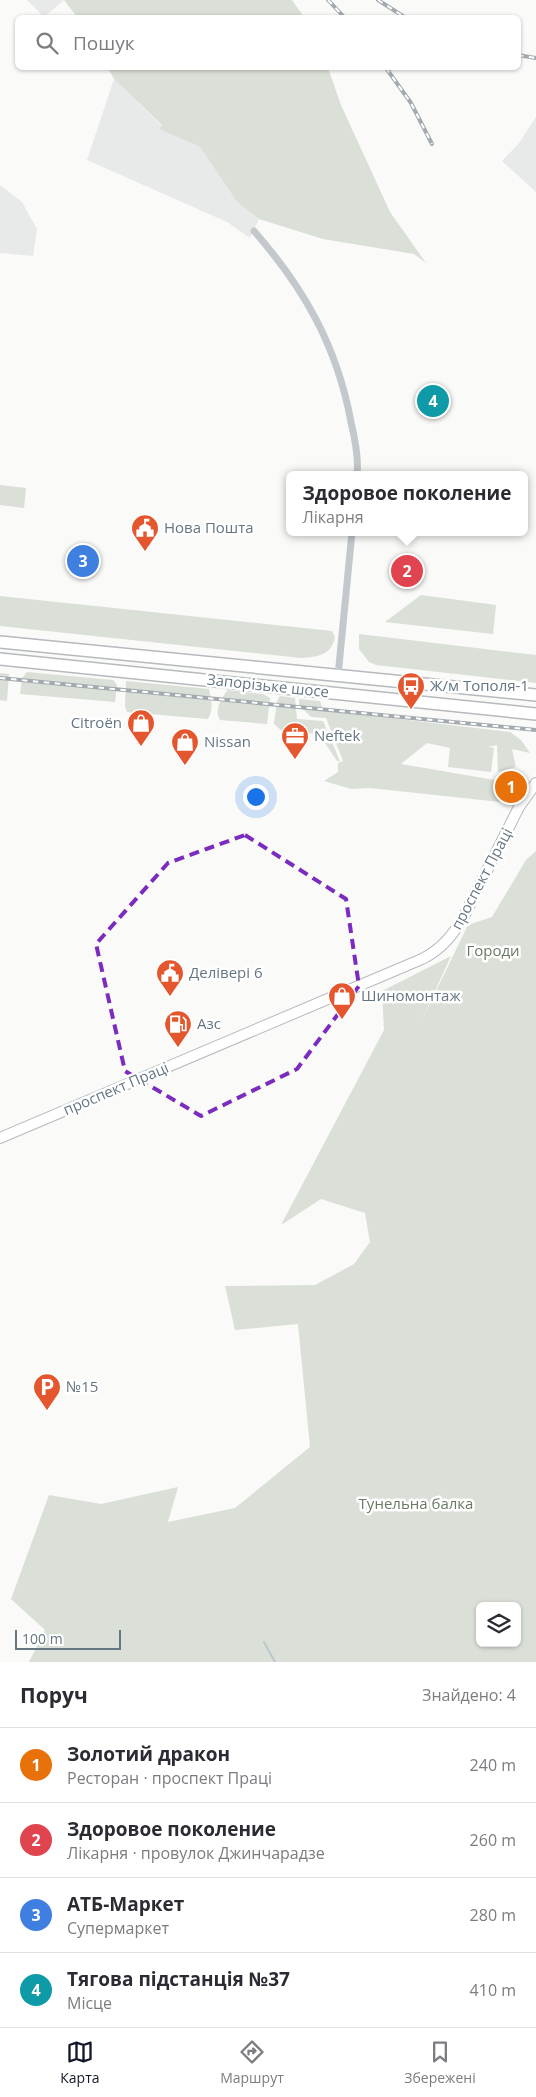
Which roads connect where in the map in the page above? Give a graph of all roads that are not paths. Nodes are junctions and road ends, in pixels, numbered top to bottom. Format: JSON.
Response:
{"nodes":[{"id":1,"x":254,"y":231,"type":"dead end"},
{"id":2,"x":357,"y":471,"type":"edge"},
{"id":3,"x":352,"y":536,"type":"edge"},
{"id":4,"x":0,"y":642,"type":"edge"},
{"id":5,"x":0,"y":659,"type":"edge"},
{"id":6,"x":338,"y":676,"type":"junction"},
{"id":7,"x":336,"y":693,"type":"junction"},
{"id":8,"x":536,"y":695,"type":"edge"},
{"id":9,"x":536,"y":714,"type":"edge"},
{"id":10,"x":536,"y":782,"type":"edge"},
{"id":11,"x":0,"y":1138,"type":"edge"}],
"edges":[{"from":1,"to":2,"type":"street"},
{"from":3,"to":6,"type":"street"},
{"from":4,"to":6,"type":"main road","name":"Запорізьке шосе"},
{"from":5,"to":7,"type":"main road","name":"Запорізьке шосе"},
{"from":6,"to":7,"type":"main road"},
{"from":6,"to":8,"type":"main road","name":"Запорізьке шосе"},
{"from":7,"to":9,"type":"main road","name":"Запорізьке шосе"},
{"from":10,"to":11,"type":"street","name":"проспект Праці"}]}
